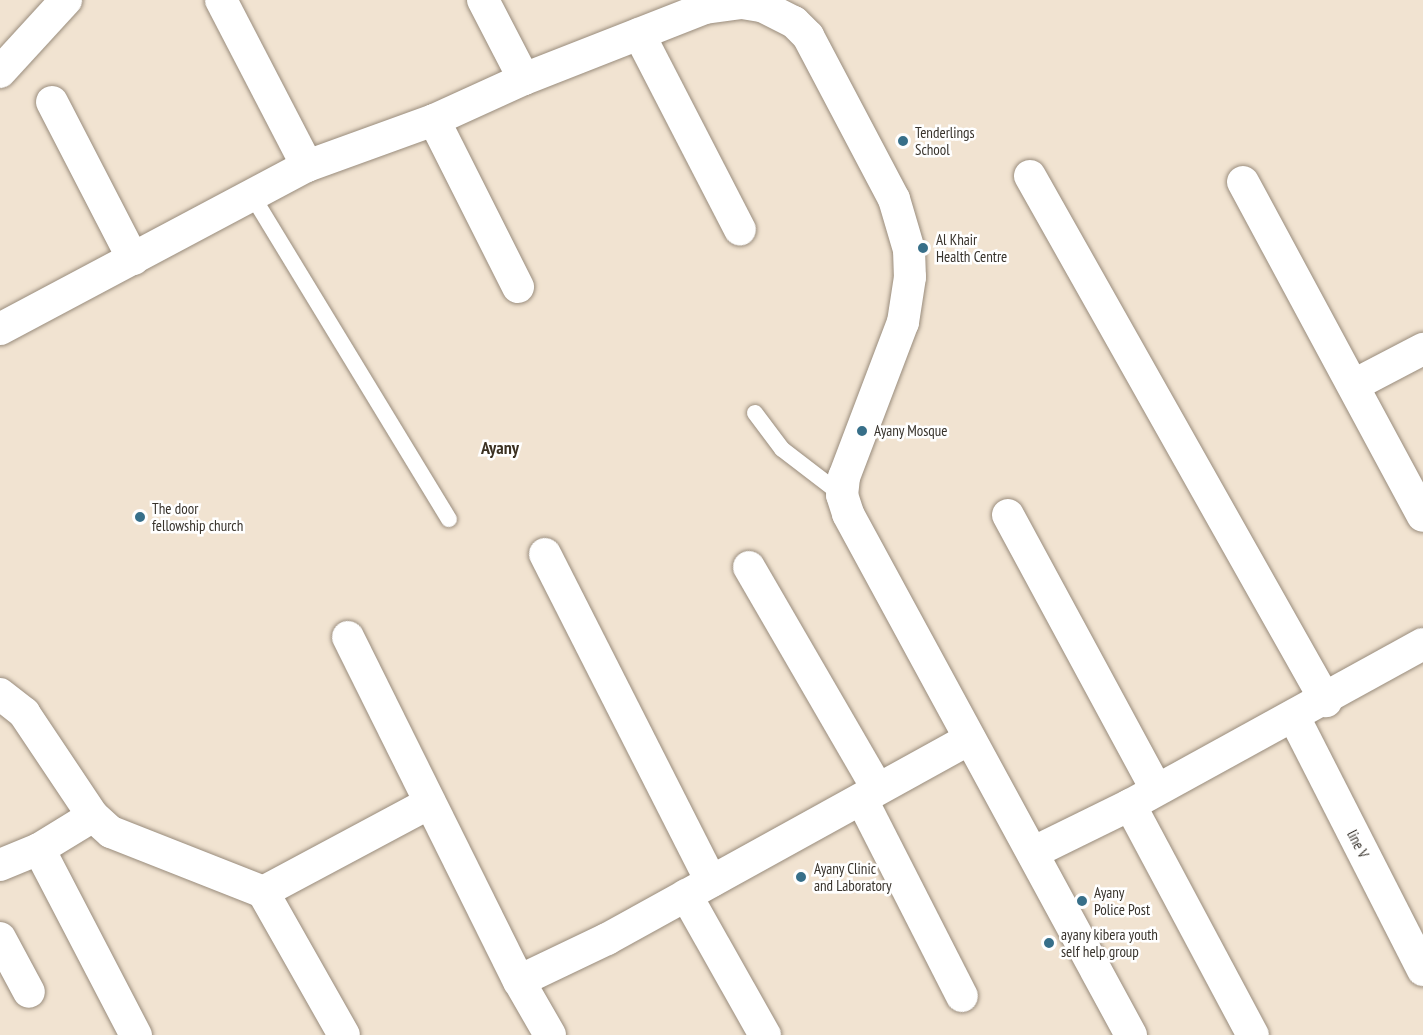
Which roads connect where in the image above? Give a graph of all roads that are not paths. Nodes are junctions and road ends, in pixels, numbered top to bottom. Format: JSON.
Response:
{"nodes":[{"id":1,"x":66,"y":0,"type":"edge"},
{"id":2,"x":221,"y":0,"type":"edge"},
{"id":3,"x":483,"y":0,"type":"edge"},
{"id":4,"x":703,"y":4,"type":"edge"},
{"id":5,"x":783,"y":6,"type":"edge"},
{"id":6,"x":639,"y":34,"type":"junction"},
{"id":7,"x":0,"y":72,"type":"edge"},
{"id":8,"x":524,"y":80,"type":"junction"},
{"id":9,"x":52,"y":102,"type":"dead end"},
{"id":10,"x":434,"y":120,"type":"junction"},
{"id":11,"x":307,"y":166,"type":"junction"},
{"id":12,"x":1030,"y":176,"type":"dead end"},
{"id":13,"x":1243,"y":182,"type":"dead end"},
{"id":14,"x":253,"y":197,"type":"junction"},
{"id":15,"x":741,"y":230,"type":"dead end"},
{"id":16,"x":133,"y":259,"type":"junction"},
{"id":17,"x":518,"y":287,"type":"dead end"},
{"id":18,"x":0,"y":329,"type":"edge"},
{"id":19,"x":1423,"y":349,"type":"edge"},
{"id":20,"x":1354,"y":385,"type":"junction"},
{"id":21,"x":755,"y":413,"type":"dead end"},
{"id":22,"x":843,"y":495,"type":"junction"},
{"id":23,"x":1008,"y":516,"type":"dead end"},
{"id":24,"x":1423,"y":516,"type":"edge"},
{"id":25,"x":449,"y":519,"type":"dead end"},
{"id":26,"x":545,"y":554,"type":"dead end"},
{"id":27,"x":749,"y":567,"type":"dead end"},
{"id":28,"x":348,"y":638,"type":"dead end"},
{"id":29,"x":1423,"y":644,"type":"edge"},
{"id":30,"x":0,"y":694,"type":"edge"},
{"id":31,"x":1326,"y":701,"type":"junction"},
{"id":32,"x":1294,"y":717,"type":"junction"},
{"id":33,"x":970,"y":739,"type":"junction"},
{"id":34,"x":870,"y":794,"type":"junction"},
{"id":35,"x":1143,"y":797,"type":"junction"},
{"id":36,"x":430,"y":803,"type":"junction"},
{"id":37,"x":93,"y":816,"type":"junction"},
{"id":38,"x":39,"y":849,"type":"junction"},
{"id":39,"x":1034,"y":852,"type":"junction"},
{"id":40,"x":0,"y":865,"type":"edge"},
{"id":41,"x":699,"y":888,"type":"junction"},
{"id":42,"x":263,"y":892,"type":"junction"},
{"id":43,"x":0,"y":938,"type":"edge"},
{"id":44,"x":1423,"y":970,"type":"edge"},
{"id":45,"x":519,"y":981,"type":"junction"},
{"id":46,"x":29,"y":992,"type":"dead end"},
{"id":47,"x":962,"y":996,"type":"dead end"},
{"id":48,"x":136,"y":1035,"type":"edge"},
{"id":49,"x":344,"y":1035,"type":"edge"},
{"id":50,"x":550,"y":1035,"type":"edge"},
{"id":51,"x":765,"y":1035,"type":"edge"},
{"id":52,"x":1131,"y":1035,"type":"edge"},
{"id":53,"x":1253,"y":1035,"type":"edge"}],
"edges":[{"from":1,"to":7,"type":"street"},
{"from":2,"to":11,"type":"street"},
{"from":3,"to":8,"type":"street"},
{"from":4,"to":5,"type":"street"},
{"from":4,"to":6,"type":"street"},
{"from":5,"to":22,"type":"street"},
{"from":6,"to":8,"type":"street"},
{"from":6,"to":15,"type":"street"},
{"from":8,"to":10,"type":"street"},
{"from":9,"to":16,"type":"street"},
{"from":10,"to":11,"type":"street"},
{"from":10,"to":17,"type":"street"},
{"from":11,"to":14,"type":"street"},
{"from":12,"to":31,"type":"street"},
{"from":13,"to":20,"type":"street"},
{"from":14,"to":16,"type":"street"},
{"from":14,"to":25,"type":"lane"},
{"from":16,"to":18,"type":"street"},
{"from":19,"to":20,"type":"street"},
{"from":20,"to":24,"type":"street"},
{"from":21,"to":22,"type":"lane"},
{"from":22,"to":33,"type":"street"},
{"from":23,"to":35,"type":"street"},
{"from":26,"to":41,"type":"street"},
{"from":27,"to":34,"type":"street"},
{"from":28,"to":36,"type":"street"},
{"from":29,"to":31,"type":"street"},
{"from":30,"to":37,"type":"street"},
{"from":31,"to":32,"type":"street"},
{"from":32,"to":35,"type":"street"},
{"from":32,"to":44,"type":"street","name":"line V"},
{"from":33,"to":34,"type":"street"},
{"from":33,"to":39,"type":"street"},
{"from":34,"to":41,"type":"street"},
{"from":34,"to":47,"type":"street"},
{"from":35,"to":39,"type":"street"},
{"from":35,"to":53,"type":"street"},
{"from":36,"to":42,"type":"street"},
{"from":36,"to":45,"type":"street"},
{"from":37,"to":38,"type":"street"},
{"from":37,"to":42,"type":"street"},
{"from":38,"to":40,"type":"street"},
{"from":38,"to":48,"type":"street"},
{"from":39,"to":52,"type":"street"},
{"from":41,"to":45,"type":"street"},
{"from":41,"to":51,"type":"street"},
{"from":42,"to":49,"type":"street"},
{"from":43,"to":46,"type":"street"},
{"from":45,"to":50,"type":"street"}]}
